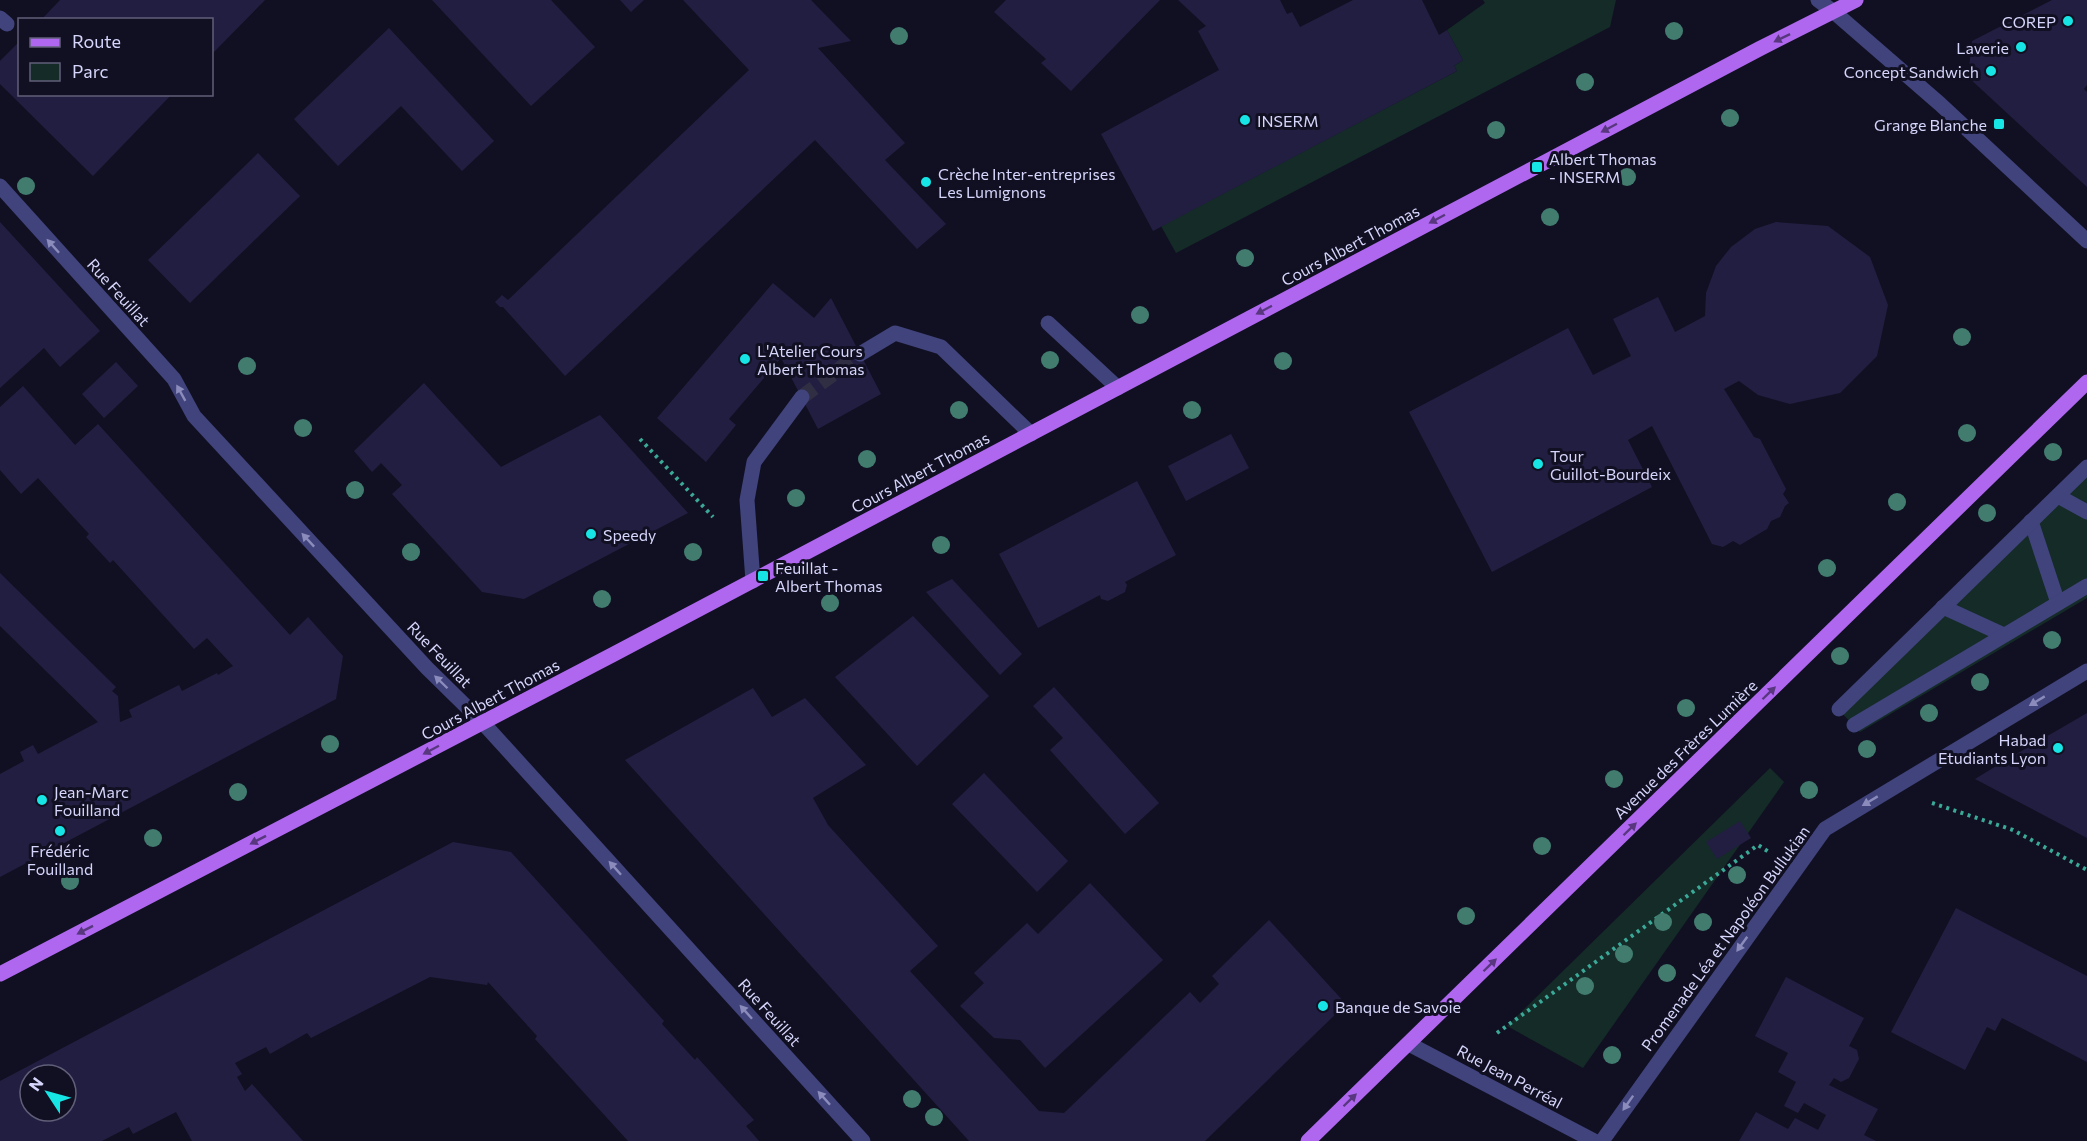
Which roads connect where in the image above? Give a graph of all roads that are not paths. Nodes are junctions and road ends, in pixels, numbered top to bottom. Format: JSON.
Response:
{"nodes":[{"id":1,"x":1818,"y":0,"type":"edge"},
{"id":2,"x":1856,"y":0,"type":"edge"},
{"id":3,"x":1834,"y":12,"type":"junction"},
{"id":4,"x":0,"y":186,"type":"edge"},
{"id":5,"x":2087,"y":242,"type":"edge"},
{"id":6,"x":1048,"y":323,"type":"dead end"},
{"id":7,"x":860,"y":354,"type":"tunnel mouth"},
{"id":8,"x":2087,"y":382,"type":"edge"},
{"id":9,"x":1118,"y":388,"type":"junction"},
{"id":10,"x":802,"y":397,"type":"tunnel mouth"},
{"id":11,"x":1031,"y":434,"type":"junction"},
{"id":12,"x":2087,"y":467,"type":"edge"},
{"id":13,"x":2058,"y":496,"type":"junction"},
{"id":14,"x":2087,"y":512,"type":"edge"},
{"id":15,"x":2031,"y":521,"type":"junction"},
{"id":16,"x":753,"y":581,"type":"junction"},
{"id":17,"x":2087,"y":586,"type":"edge"},
{"id":18,"x":2058,"y":603,"type":"junction"},
{"id":19,"x":1943,"y":607,"type":"junction"},
{"id":20,"x":2004,"y":635,"type":"junction"},
{"id":21,"x":2087,"y":671,"type":"edge"},
{"id":22,"x":1839,"y":709,"type":"dead end"},
{"id":23,"x":483,"y":723,"type":"junction"},
{"id":24,"x":1854,"y":725,"type":"dead end"},
{"id":25,"x":0,"y":974,"type":"edge"},
{"id":26,"x":1409,"y":1044,"type":"junction"},
{"id":27,"x":863,"y":1141,"type":"edge"},
{"id":28,"x":1308,"y":1141,"type":"edge"},
{"id":29,"x":1594,"y":1141,"type":"edge"},
{"id":30,"x":1602,"y":1141,"type":"edge"}],
"edges":[{"from":1,"to":3,"type":"street"},
{"from":2,"to":3,"type":"main road","name":"Cours Albert Thomas"},
{"from":3,"to":5,"type":"street"},
{"from":3,"to":9,"type":"main road","name":"Cours Albert Thomas","one_way":true},
{"from":23,"to":4,"type":"street","name":"Rue Feuillat","one_way":true},
{"from":6,"to":9,"type":"street"},
{"from":7,"to":11,"type":"street"},
{"from":26,"to":8,"type":"main road","name":"Avenue des Frères Lumière","one_way":true},
{"from":9,"to":11,"type":"main road","name":"Cours Albert Thomas"},
{"from":10,"to":16,"type":"street"},
{"from":11,"to":16,"type":"main road","name":"Cours Albert Thomas"},
{"from":12,"to":13,"type":"street"},
{"from":13,"to":14,"type":"street"},
{"from":13,"to":15,"type":"street"},
{"from":15,"to":18,"type":"street"},
{"from":15,"to":19,"type":"street"},
{"from":16,"to":23,"type":"main road","name":"Cours Albert Thomas"},
{"from":17,"to":18,"type":"street"},
{"from":18,"to":20,"type":"street"},
{"from":19,"to":20,"type":"street"},
{"from":19,"to":22,"type":"street"},
{"from":20,"to":24,"type":"street"},
{"from":21,"to":30,"type":"street","name":"Promenade Léa et Napoléon Bullukian","one_way":true},
{"from":23,"to":25,"type":"main road","name":"Cours Albert Thomas","one_way":true},
{"from":27,"to":23,"type":"street","name":"Rue Feuillat","one_way":true},
{"from":28,"to":26,"type":"main road","name":"Avenue des Frères Lumière","one_way":true},
{"from":26,"to":29,"type":"street","name":"Rue Jean Perréal"}]}
